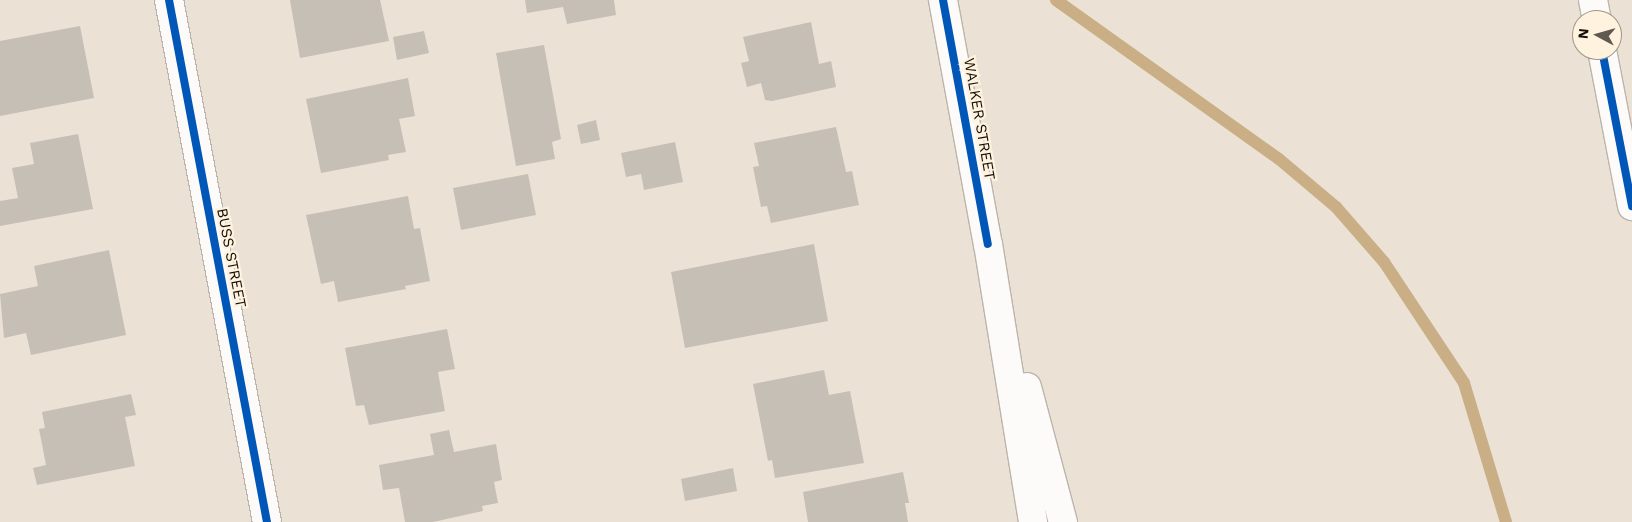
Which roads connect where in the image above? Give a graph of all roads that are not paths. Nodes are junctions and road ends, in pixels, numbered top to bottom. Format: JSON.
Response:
{"nodes":[{"id":1,"x":169,"y":0,"type":"edge"},
{"id":2,"x":943,"y":0,"type":"edge"},
{"id":3,"x":1604,"y":60,"type":"edge"},
{"id":4,"x":1632,"y":206,"type":"edge"},
{"id":5,"x":988,"y":244,"type":"junction"},
{"id":6,"x":267,"y":522,"type":"edge"},
{"id":7,"x":1033,"y":522,"type":"edge"},
{"id":8,"x":1063,"y":522,"type":"edge"}],
"edges":[{"from":1,"to":6,"type":"main road","name":"BUSS STREET"},
{"from":2,"to":5,"type":"main road","name":"WALKER STREET"},
{"from":3,"to":4,"type":"main road"},
{"from":5,"to":7,"type":"main road","name":"WALKER STREET"},
{"from":5,"to":8,"type":"main road","name":"WALKER STREET"}]}
